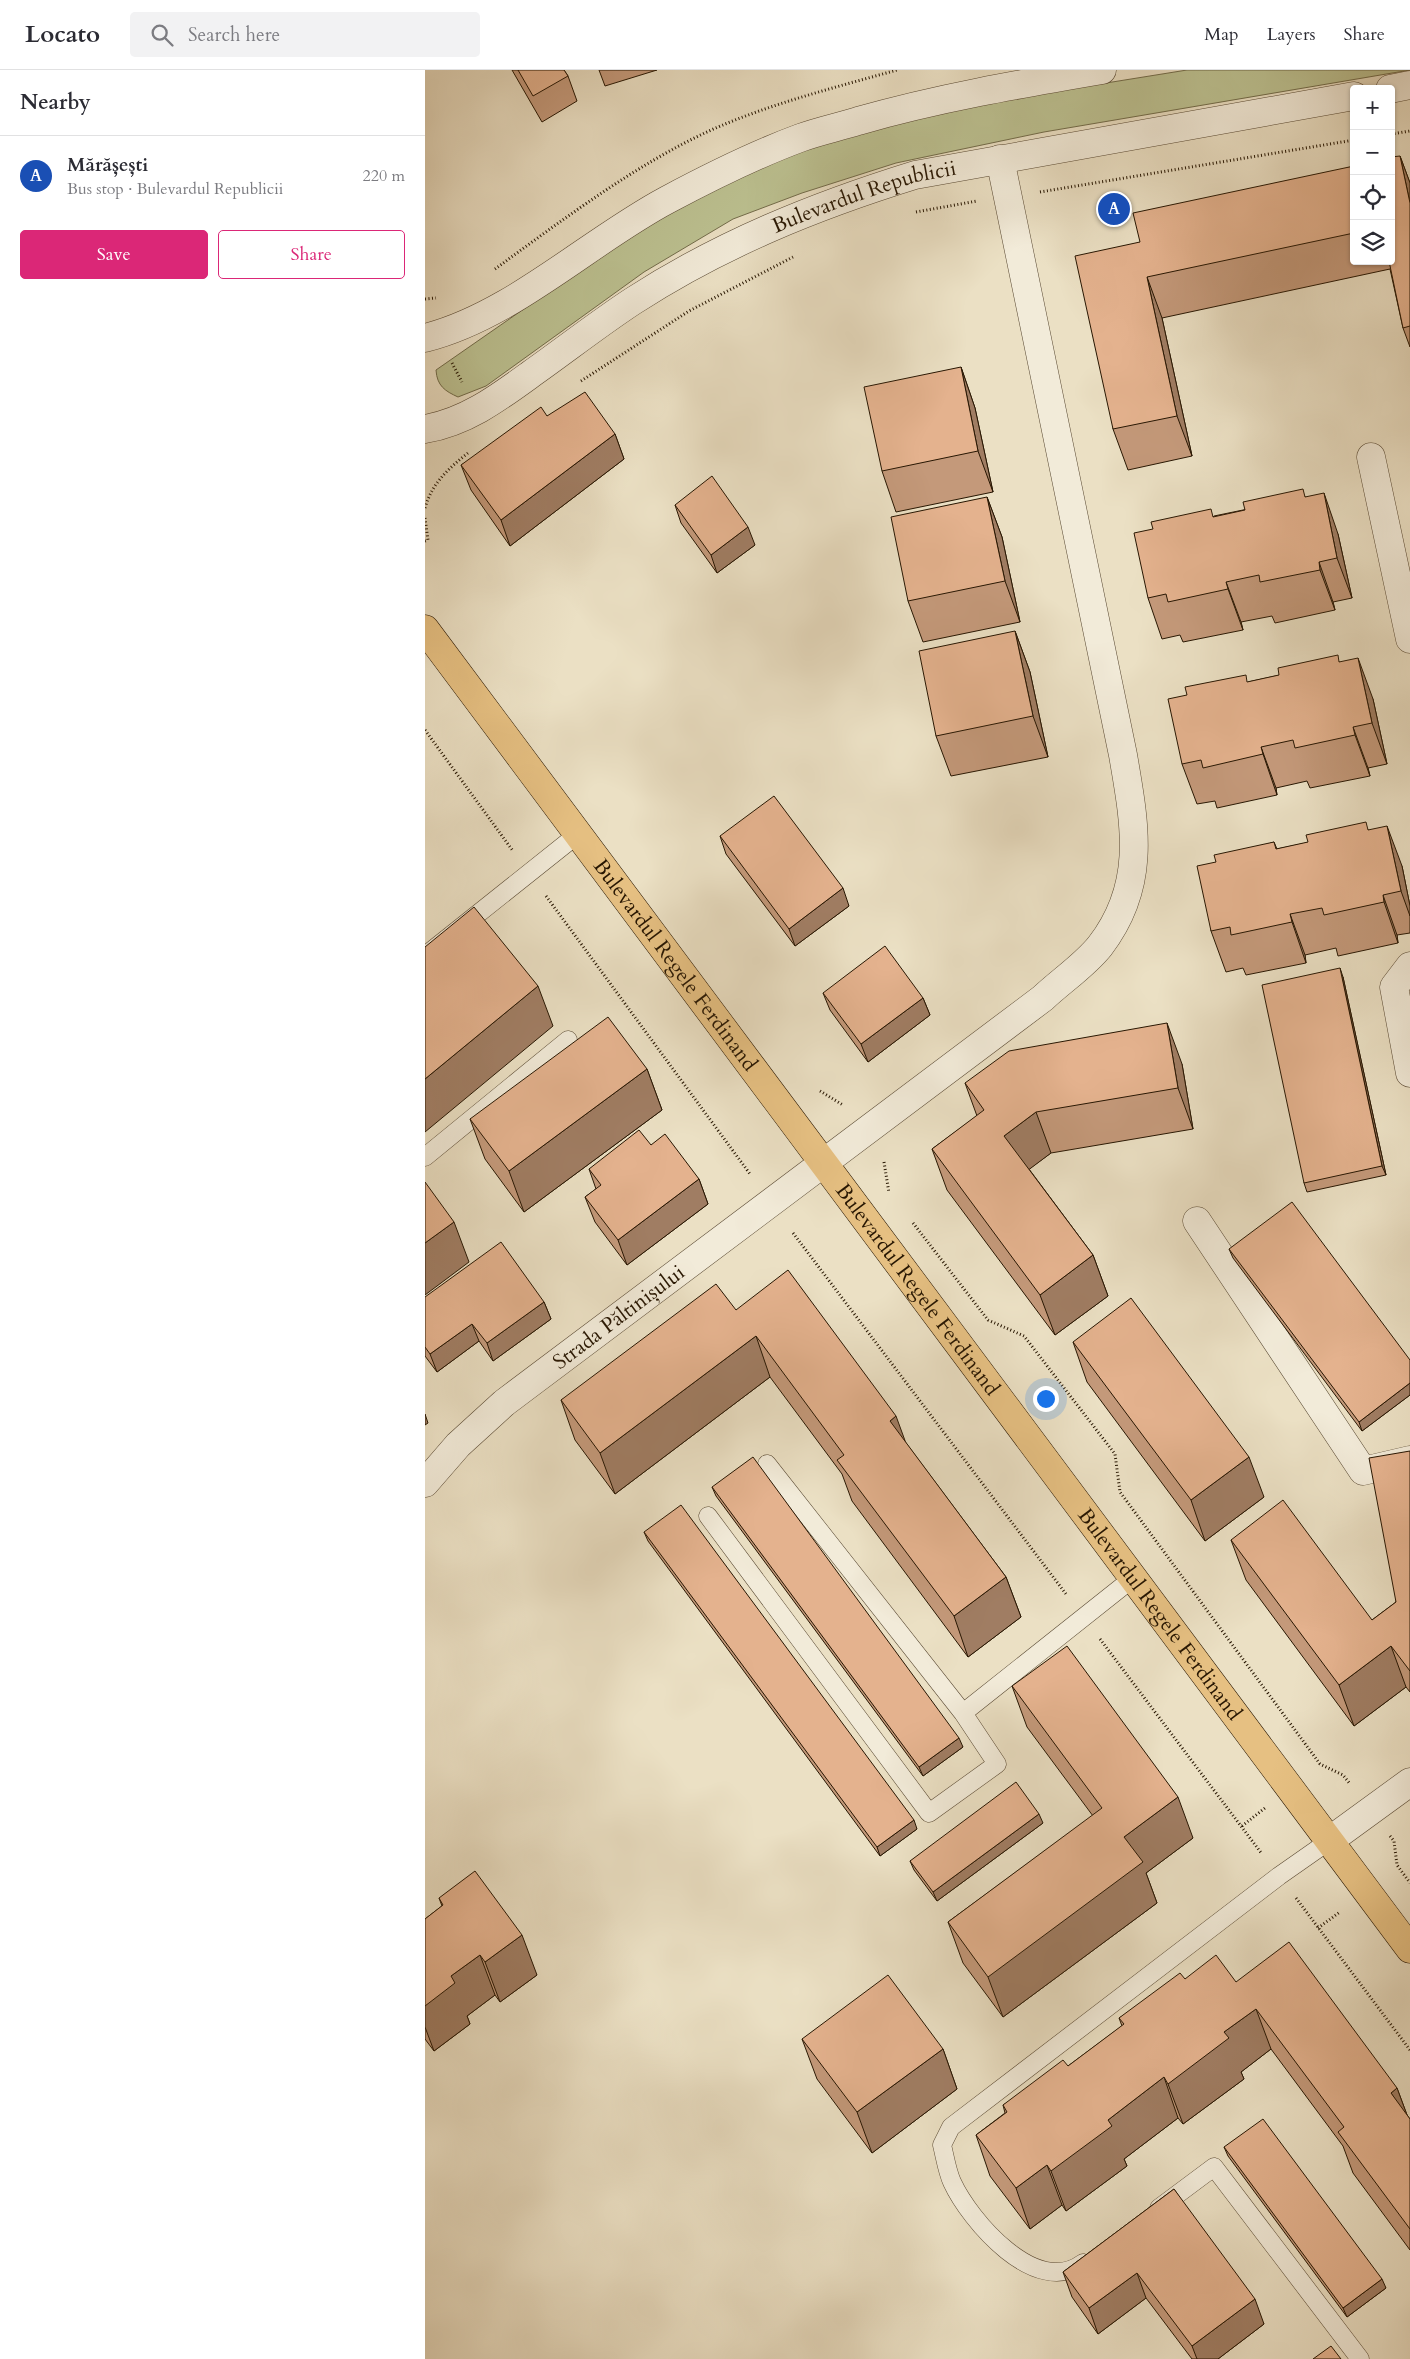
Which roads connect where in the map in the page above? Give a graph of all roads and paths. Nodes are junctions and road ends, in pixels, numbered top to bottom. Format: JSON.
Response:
{"nodes":[{"id":1,"x":1102,"y":70,"type":"edge"},
{"id":2,"x":1410,"y":85,"type":"edge"},
{"id":3,"x":1395,"y":88,"type":"edge"},
{"id":4,"x":1350,"y":97,"type":"edge"},
{"id":5,"x":1410,"y":131,"type":"edge"},
{"id":6,"x":1395,"y":133,"type":"edge"},
{"id":7,"x":1350,"y":141,"type":"edge"},
{"id":8,"x":1000,"y":159,"type":"junction"},
{"id":9,"x":1007,"y":197,"type":"junction"},
{"id":10,"x":913,"y":212,"type":"dead end"},
{"id":11,"x":799,"y":254,"type":"dead end"},
{"id":12,"x":430,"y":337,"type":"edge"},
{"id":13,"x":573,"y":387,"type":"dead end"},
{"id":14,"x":475,"y":412,"type":"junction"},
{"id":15,"x":425,"y":429,"type":"edge"},
{"id":16,"x":473,"y":450,"type":"dead end"},
{"id":17,"x":1371,"y":457,"type":"dead end"},
{"id":18,"x":425,"y":508,"type":"edge"},
{"id":19,"x":425,"y":518,"type":"edge"},
{"id":20,"x":425,"y":541,"type":"edge"},
{"id":21,"x":425,"y":629,"type":"edge"},
{"id":22,"x":1410,"y":639,"type":"edge"},
{"id":23,"x":425,"y":730,"type":"edge"},
{"id":24,"x":578,"y":834,"type":"junction"},
{"id":25,"x":529,"y":873,"type":"junction"},
{"id":26,"x":425,"y":956,"type":"edge"},
{"id":27,"x":1410,"y":966,"type":"edge"},
{"id":28,"x":568,"y":1040,"type":"dead end"},
{"id":29,"x":1410,"y":1073,"type":"edge"},
{"id":30,"x":820,"y":1091,"type":"dead end"},
{"id":31,"x":843,"y":1105,"type":"dead end"},
{"id":32,"x":425,"y":1156,"type":"edge"},
{"id":33,"x":883,"y":1162,"type":"dead end"},
{"id":34,"x":824,"y":1163,"type":"junction"},
{"id":35,"x":750,"y":1174,"type":"dead end"},
{"id":36,"x":895,"y":1200,"type":"dead end"},
{"id":37,"x":1197,"y":1221,"type":"dead end"},
{"id":38,"x":912,"y":1222,"type":"dead end"},
{"id":39,"x":793,"y":1233,"type":"dead end"},
{"id":40,"x":1410,"y":1460,"type":"edge"},
{"id":41,"x":767,"y":1464,"type":"dead end"},
{"id":42,"x":425,"y":1483,"type":"edge"},
{"id":43,"x":708,"y":1516,"type":"dead end"},
{"id":44,"x":1133,"y":1578,"type":"junction"},
{"id":45,"x":1084,"y":1618,"type":"junction"},
{"id":46,"x":963,"y":1712,"type":"junction"},
{"id":47,"x":1343,"y":1775,"type":"dead end"},
{"id":48,"x":1410,"y":1782,"type":"edge"},
{"id":49,"x":1394,"y":1840,"type":"dead end"},
{"id":50,"x":1329,"y":1841,"type":"junction"},
{"id":51,"x":1261,"y":1852,"type":"dead end"},
{"id":52,"x":1410,"y":1883,"type":"edge"},
{"id":53,"x":1302,"y":1905,"type":"dead end"},
{"id":54,"x":1410,"y":1948,"type":"edge"},
{"id":55,"x":1410,"y":2050,"type":"edge"},
{"id":56,"x":1142,"y":2220,"type":"edge"},
{"id":57,"x":1095,"y":2255,"type":"edge"},
{"id":58,"x":1360,"y":2359,"type":"edge"}],
"edges":[{"from":1,"to":12,"type":"street"},
{"from":2,"to":3,"type":"street"},
{"from":4,"to":8,"type":"street","name":"Bulevardul Republicii"},
{"from":5,"to":6,"type":"path"},
{"from":7,"to":9,"type":"path"},
{"from":8,"to":9,"type":"street","name":"Strada Păltinișului"},
{"from":8,"to":14,"type":"street","name":"Bulevardul Republicii"},
{"from":9,"to":10,"type":"path"},
{"from":9,"to":34,"type":"street","name":"Strada Păltinișului"},
{"from":11,"to":13,"type":"path"},
{"from":12,"to":14,"type":"path"},
{"from":14,"to":15,"type":"street","name":"Bulevardul Republicii"},
{"from":16,"to":18,"type":"path"},
{"from":17,"to":22,"type":"street"},
{"from":19,"to":20,"type":"path"},
{"from":21,"to":24,"type":"main road","name":"Bulevardul Regele Ferdinand"},
{"from":23,"to":25,"type":"path"},
{"from":24,"to":25,"type":"lane"},
{"from":24,"to":34,"type":"main road","name":"Bulevardul Regele Ferdinand"},
{"from":25,"to":26,"type":"lane"},
{"from":25,"to":35,"type":"path"},
{"from":27,"to":29,"type":"street"},
{"from":28,"to":32,"type":"lane"},
{"from":30,"to":31,"type":"path"},
{"from":33,"to":36,"type":"path"},
{"from":34,"to":42,"type":"street","name":"Strada Păltinișului"},
{"from":34,"to":44,"type":"main road","name":"Bulevardul Regele Ferdinand"},
{"from":37,"to":40,"type":"street"},
{"from":38,"to":47,"type":"path"},
{"from":39,"to":45,"type":"path"},
{"from":41,"to":46,"type":"lane"},
{"from":43,"to":46,"type":"lane"},
{"from":44,"to":45,"type":"lane"},
{"from":44,"to":50,"type":"main road","name":"Bulevardul Regele Ferdinand"},
{"from":45,"to":46,"type":"lane"},
{"from":45,"to":51,"type":"path"},
{"from":48,"to":50,"type":"street"},
{"from":49,"to":52,"type":"path"},
{"from":50,"to":54,"type":"main road","name":"Bulevardul Regele Ferdinand"},
{"from":50,"to":57,"type":"lane"},
{"from":53,"to":55,"type":"path"},
{"from":56,"to":58,"type":"lane"}]}
